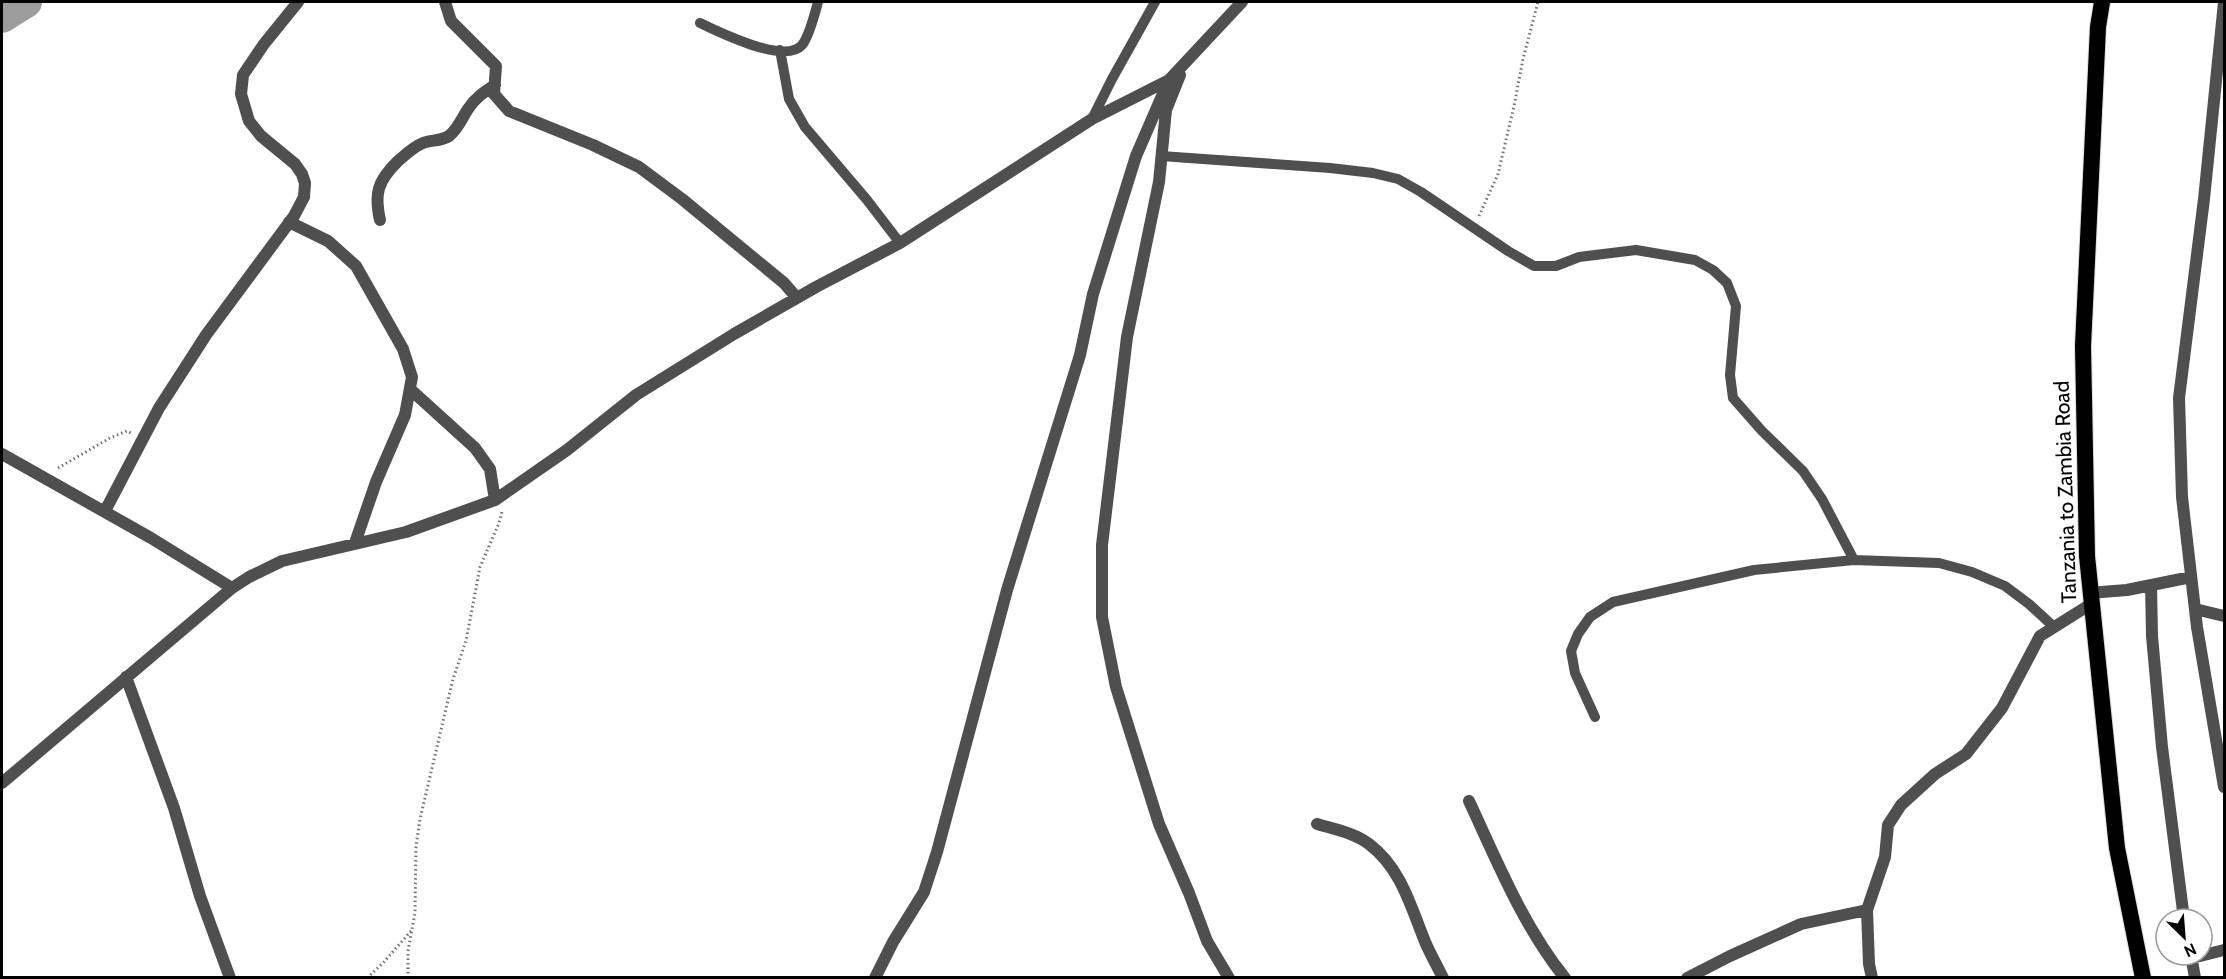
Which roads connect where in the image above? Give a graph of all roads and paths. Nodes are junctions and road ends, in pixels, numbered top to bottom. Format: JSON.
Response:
{"nodes":[{"id":1,"x":298,"y":2,"type":"edge"},
{"id":2,"x":445,"y":2,"type":"edge"},
{"id":3,"x":818,"y":2,"type":"edge"},
{"id":4,"x":1155,"y":2,"type":"edge"},
{"id":5,"x":1242,"y":2,"type":"edge"},
{"id":6,"x":1538,"y":2,"type":"edge"},
{"id":7,"x":2102,"y":2,"type":"edge"},
{"id":8,"x":2224,"y":2,"type":"edge"},
{"id":9,"x":700,"y":23,"type":"dead end"},
{"id":10,"x":780,"y":50,"type":"junction"},
{"id":11,"x":1185,"y":63,"type":"junction"},
{"id":12,"x":1169,"y":80,"type":"junction"},
{"id":13,"x":495,"y":85,"type":"junction"},
{"id":14,"x":1092,"y":119,"type":"junction"},
{"id":15,"x":1161,"y":156,"type":"junction"},
{"id":16,"x":380,"y":220,"type":"dead end"},
{"id":17,"x":289,"y":222,"type":"junction"},
{"id":18,"x":1474,"y":228,"type":"junction"},
{"id":19,"x":900,"y":243,"type":"junction"},
{"id":20,"x":797,"y":298,"type":"junction"},
{"id":21,"x":410,"y":389,"type":"junction"},
{"id":22,"x":142,"y":441,"type":"junction"},
{"id":23,"x":2,"y":454,"type":"edge"},
{"id":24,"x":41,"y":476,"type":"junction"},
{"id":25,"x":500,"y":496,"type":"junction"},
{"id":26,"x":105,"y":511,"type":"junction"},
{"id":27,"x":355,"y":543,"type":"junction"},
{"id":28,"x":1854,"y":560,"type":"junction"},
{"id":29,"x":2191,"y":576,"type":"junction"},
{"id":30,"x":2151,"y":585,"type":"junction"},
{"id":31,"x":232,"y":588,"type":"junction"},
{"id":32,"x":2090,"y":598,"type":"junction"},
{"id":33,"x":2195,"y":609,"type":"junction"},
{"id":34,"x":2224,"y":616,"type":"edge"},
{"id":35,"x":2054,"y":627,"type":"junction"},
{"id":36,"x":126,"y":677,"type":"junction"},
{"id":37,"x":1595,"y":717,"type":"dead end"},
{"id":38,"x":2,"y":783,"type":"edge"},
{"id":39,"x":2224,"y":787,"type":"edge"},
{"id":40,"x":1469,"y":801,"type":"dead end"},
{"id":41,"x":1317,"y":825,"type":"dead end"},
{"id":42,"x":2182,"y":907,"type":"edge"},
{"id":43,"x":1867,"y":910,"type":"junction"},
{"id":44,"x":412,"y":930,"type":"junction"},
{"id":45,"x":230,"y":978,"type":"edge"},
{"id":46,"x":367,"y":978,"type":"edge"},
{"id":47,"x":408,"y":978,"type":"edge"},
{"id":48,"x":875,"y":978,"type":"edge"},
{"id":49,"x":1229,"y":978,"type":"edge"},
{"id":50,"x":1443,"y":978,"type":"edge"},
{"id":51,"x":1565,"y":978,"type":"edge"},
{"id":52,"x":1687,"y":978,"type":"edge"},
{"id":53,"x":1872,"y":978,"type":"edge"},
{"id":54,"x":2143,"y":978,"type":"edge"}],
"edges":[{"from":1,"to":17,"type":"street"},
{"from":2,"to":13,"type":"street"},
{"from":3,"to":10,"type":"lane"},
{"from":4,"to":14,"type":"lane"},
{"from":5,"to":11,"type":"street"},
{"from":6,"to":18,"type":"path"},
{"from":7,"to":32,"type":"highway","name":"Tanzania to Zambia Road"},
{"from":8,"to":29,"type":"street"},
{"from":9,"to":10,"type":"lane"},
{"from":10,"to":19,"type":"lane"},
{"from":11,"to":12,"type":"street"},
{"from":11,"to":15,"type":"street"},
{"from":12,"to":14,"type":"street"},
{"from":12,"to":48,"type":"street"},
{"from":13,"to":16,"type":"street"},
{"from":13,"to":20,"type":"street"},
{"from":14,"to":19,"type":"street"},
{"from":15,"to":18,"type":"lane"},
{"from":15,"to":49,"type":"street"},
{"from":17,"to":21,"type":"street"},
{"from":17,"to":22,"type":"street"},
{"from":18,"to":28,"type":"lane"},
{"from":19,"to":20,"type":"street"},
{"from":20,"to":25,"type":"street"},
{"from":21,"to":25,"type":"street"},
{"from":21,"to":27,"type":"street"},
{"from":22,"to":24,"type":"path"},
{"from":22,"to":26,"type":"street"},
{"from":23,"to":24,"type":"street"},
{"from":24,"to":26,"type":"street"},
{"from":25,"to":27,"type":"street"},
{"from":25,"to":44,"type":"path"},
{"from":26,"to":31,"type":"street"},
{"from":27,"to":31,"type":"street"},
{"from":28,"to":35,"type":"lane"},
{"from":28,"to":37,"type":"lane"},
{"from":29,"to":30,"type":"street"},
{"from":29,"to":33,"type":"street"},
{"from":30,"to":32,"type":"street"},
{"from":30,"to":42,"type":"street"},
{"from":31,"to":36,"type":"street"},
{"from":32,"to":35,"type":"street"},
{"from":32,"to":54,"type":"highway","name":"Tanzania to Zambia Road"},
{"from":33,"to":34,"type":"street"},
{"from":33,"to":39,"type":"street"},
{"from":35,"to":43,"type":"street"},
{"from":36,"to":38,"type":"street"},
{"from":36,"to":45,"type":"street"},
{"from":40,"to":51,"type":"street"},
{"from":41,"to":50,"type":"street"},
{"from":43,"to":52,"type":"street"},
{"from":43,"to":53,"type":"street"},
{"from":44,"to":46,"type":"path"},
{"from":44,"to":47,"type":"path"}]}
